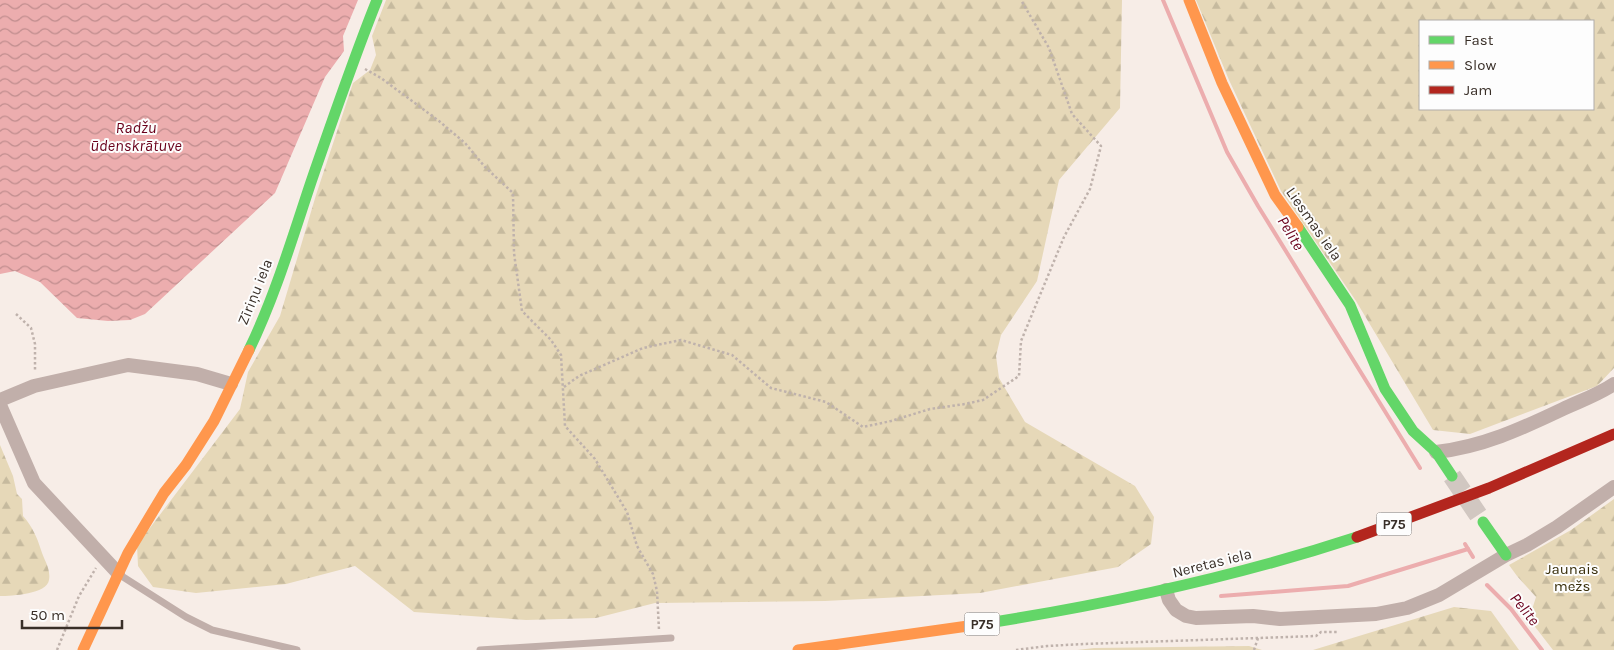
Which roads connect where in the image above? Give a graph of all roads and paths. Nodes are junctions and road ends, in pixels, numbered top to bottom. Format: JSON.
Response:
{"nodes":[{"id":1,"x":377,"y":0,"type":"edge"},
{"id":2,"x":1021,"y":0,"type":"edge"},
{"id":3,"x":1189,"y":0,"type":"edge"},
{"id":4,"x":352,"y":63,"type":"junction"},
{"id":5,"x":16,"y":314,"type":"dead end"},
{"id":6,"x":231,"y":384,"type":"junction"},
{"id":7,"x":1614,"y":384,"type":"edge"},
{"id":8,"x":564,"y":387,"type":"junction"},
{"id":9,"x":21,"y":391,"type":"junction"},
{"id":10,"x":0,"y":400,"type":"edge"},
{"id":11,"x":0,"y":405,"type":"edge"},
{"id":12,"x":1614,"y":434,"type":"edge"},
{"id":13,"x":1436,"y":452,"type":"junction"},
{"id":14,"x":1452,"y":476,"type":"tunnel mouth"},
{"id":15,"x":1614,"y":487,"type":"edge"},
{"id":16,"x":1483,"y":522,"type":"tunnel mouth"},
{"id":17,"x":1506,"y":555,"type":"junction"},
{"id":18,"x":102,"y":556,"type":"junction"},
{"id":19,"x":118,"y":573,"type":"junction"},
{"id":20,"x":1166,"y":590,"type":"junction"},
{"id":21,"x":95,"y":625,"type":"junction"},
{"id":22,"x":660,"y":629,"type":"dead end"},
{"id":23,"x":1337,"y":632,"type":"dead end"},
{"id":24,"x":671,"y":638,"type":"dead end"},
{"id":25,"x":1258,"y":638,"type":"junction"},
{"id":26,"x":57,"y":650,"type":"edge"},
{"id":27,"x":83,"y":650,"type":"edge"},
{"id":28,"x":94,"y":650,"type":"edge"},
{"id":29,"x":296,"y":650,"type":"edge"},
{"id":30,"x":480,"y":650,"type":"edge"},
{"id":31,"x":798,"y":650,"type":"edge"},
{"id":32,"x":1016,"y":650,"type":"edge"},
{"id":33,"x":1254,"y":650,"type":"edge"}],
"edges":[{"from":1,"to":4,"type":"street","name":"Zīriņu iela"},
{"from":2,"to":8,"type":"path"},
{"from":3,"to":13,"type":"street","name":"Liesmas iela"},
{"from":4,"to":6,"type":"street","name":"Zīriņu iela"},
{"from":4,"to":8,"type":"path"},
{"from":5,"to":9,"type":"path"},
{"from":6,"to":9,"type":"street"},
{"from":6,"to":19,"type":"street","name":"Zīriņu iela"},
{"from":7,"to":13,"type":"street"},
{"from":8,"to":22,"type":"path"},
{"from":9,"to":10,"type":"street"},
{"from":11,"to":18,"type":"street"},
{"from":12,"to":20,"type":"street","name":"Neretas iela","number":"P75"},
{"from":13,"to":14,"type":"street","name":"Liesmas iela"},
{"from":15,"to":17,"type":"street"},
{"from":16,"to":17,"type":"street"},
{"from":17,"to":20,"type":"street"},
{"from":18,"to":19,"type":"street"},
{"from":18,"to":26,"type":"path"},
{"from":19,"to":21,"type":"street","name":"Zīriņu iela"},
{"from":19,"to":29,"type":"lane"},
{"from":20,"to":31,"type":"street","name":"Neretas iela","number":"P75"},
{"from":21,"to":27,"type":"street"},
{"from":21,"to":28,"type":"street"},
{"from":23,"to":25,"type":"path"},
{"from":24,"to":30,"type":"lane"},
{"from":25,"to":32,"type":"path"},
{"from":25,"to":33,"type":"path"}]}
